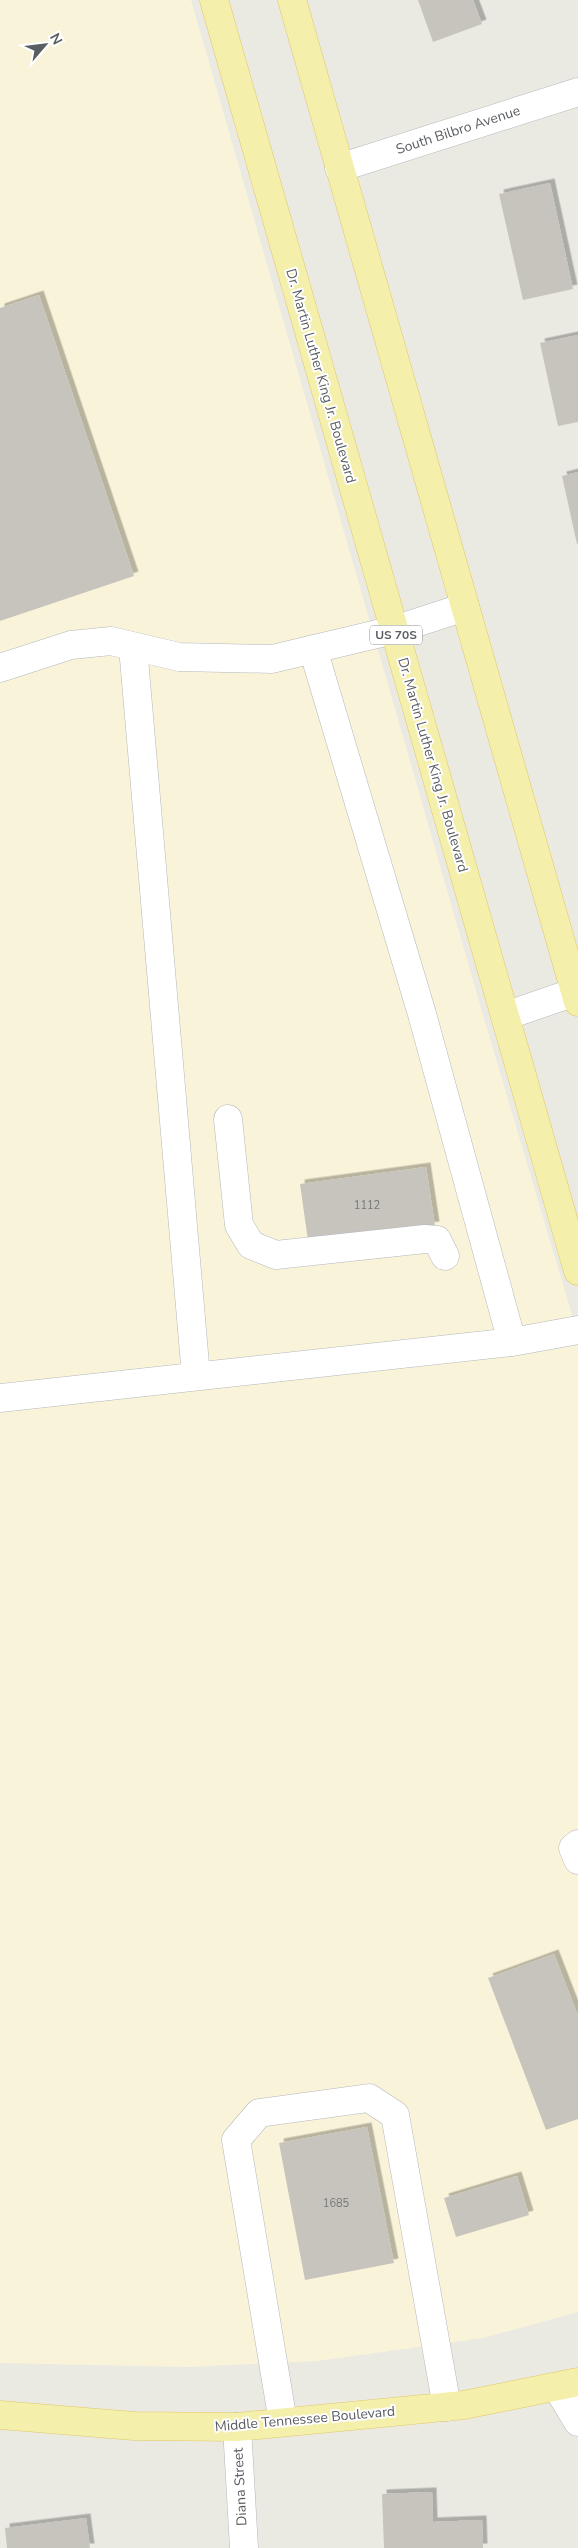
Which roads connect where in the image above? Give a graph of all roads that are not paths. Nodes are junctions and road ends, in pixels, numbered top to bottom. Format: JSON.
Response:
{"nodes":[{"id":1,"x":214,"y":0,"type":"edge"},
{"id":2,"x":292,"y":0,"type":"edge"},
{"id":3,"x":578,"y":92,"type":"edge"},
{"id":4,"x":338,"y":168,"type":"junction"},
{"id":5,"x":465,"y":607,"type":"junction"},
{"id":6,"x":394,"y":630,"type":"junction"},
{"id":7,"x":133,"y":647,"type":"junction"},
{"id":8,"x":313,"y":649,"type":"junction"},
{"id":9,"x":0,"y":668,"type":"edge"},
{"id":10,"x":577,"y":995,"type":"edge"},
{"id":11,"x":505,"y":1016,"type":"junction"},
{"id":12,"x":228,"y":1119,"type":"dead end"},
{"id":13,"x":446,"y":1256,"type":"dead end"},
{"id":14,"x":578,"y":1270,"type":"edge"},
{"id":15,"x":578,"y":1330,"type":"edge"},
{"id":16,"x":512,"y":1342,"type":"junction"},
{"id":17,"x":196,"y":1376,"type":"junction"},
{"id":18,"x":0,"y":1398,"type":"edge"},
{"id":19,"x":578,"y":1844,"type":"edge"},
{"id":20,"x":578,"y":1860,"type":"edge"},
{"id":21,"x":568,"y":2384,"type":"edge"},
{"id":22,"x":447,"y":2407,"type":"junction"},
{"id":23,"x":0,"y":2415,"type":"edge"},
{"id":24,"x":283,"y":2422,"type":"junction"},
{"id":25,"x":578,"y":2422,"type":"edge"},
{"id":26,"x":237,"y":2426,"type":"junction"},
{"id":27,"x":244,"y":2548,"type":"edge"}],
"edges":[{"from":1,"to":6,"type":"main road","name":"Dr. Martin Luther King Jr. Boulevard","number":"US 70S"},
{"from":2,"to":4,"type":"main road"},
{"from":3,"to":4,"type":"street","name":"South Bilbro Avenue"},
{"from":4,"to":5,"type":"main road"},
{"from":5,"to":6,"type":"street"},
{"from":5,"to":10,"type":"main road"},
{"from":6,"to":8,"type":"street"},
{"from":6,"to":11,"type":"main road","name":"Dr. Martin Luther King Jr. Boulevard","number":"US 70S"},
{"from":7,"to":8,"type":"street"},
{"from":7,"to":9,"type":"street"},
{"from":7,"to":17,"type":"street"},
{"from":8,"to":16,"type":"street"},
{"from":10,"to":11,"type":"street"},
{"from":11,"to":14,"type":"main road","name":"Dr. Martin Luther King Jr. Boulevard","number":"US 70S"},
{"from":12,"to":13,"type":"street"},
{"from":15,"to":16,"type":"street"},
{"from":16,"to":17,"type":"street"},
{"from":17,"to":18,"type":"street"},
{"from":19,"to":20,"type":"street"},
{"from":21,"to":22,"type":"main road","name":"Middle Tennessee Boulevard"},
{"from":21,"to":25,"type":"street"},
{"from":22,"to":24,"type":"main road","name":"Middle Tennessee Boulevard"},
{"from":22,"to":24,"type":"street"},
{"from":23,"to":26,"type":"main road","name":"Middle Tennessee Boulevard"},
{"from":24,"to":26,"type":"main road","name":"Middle Tennessee Boulevard"},
{"from":26,"to":27,"type":"street","name":"Diana Street"}]}
